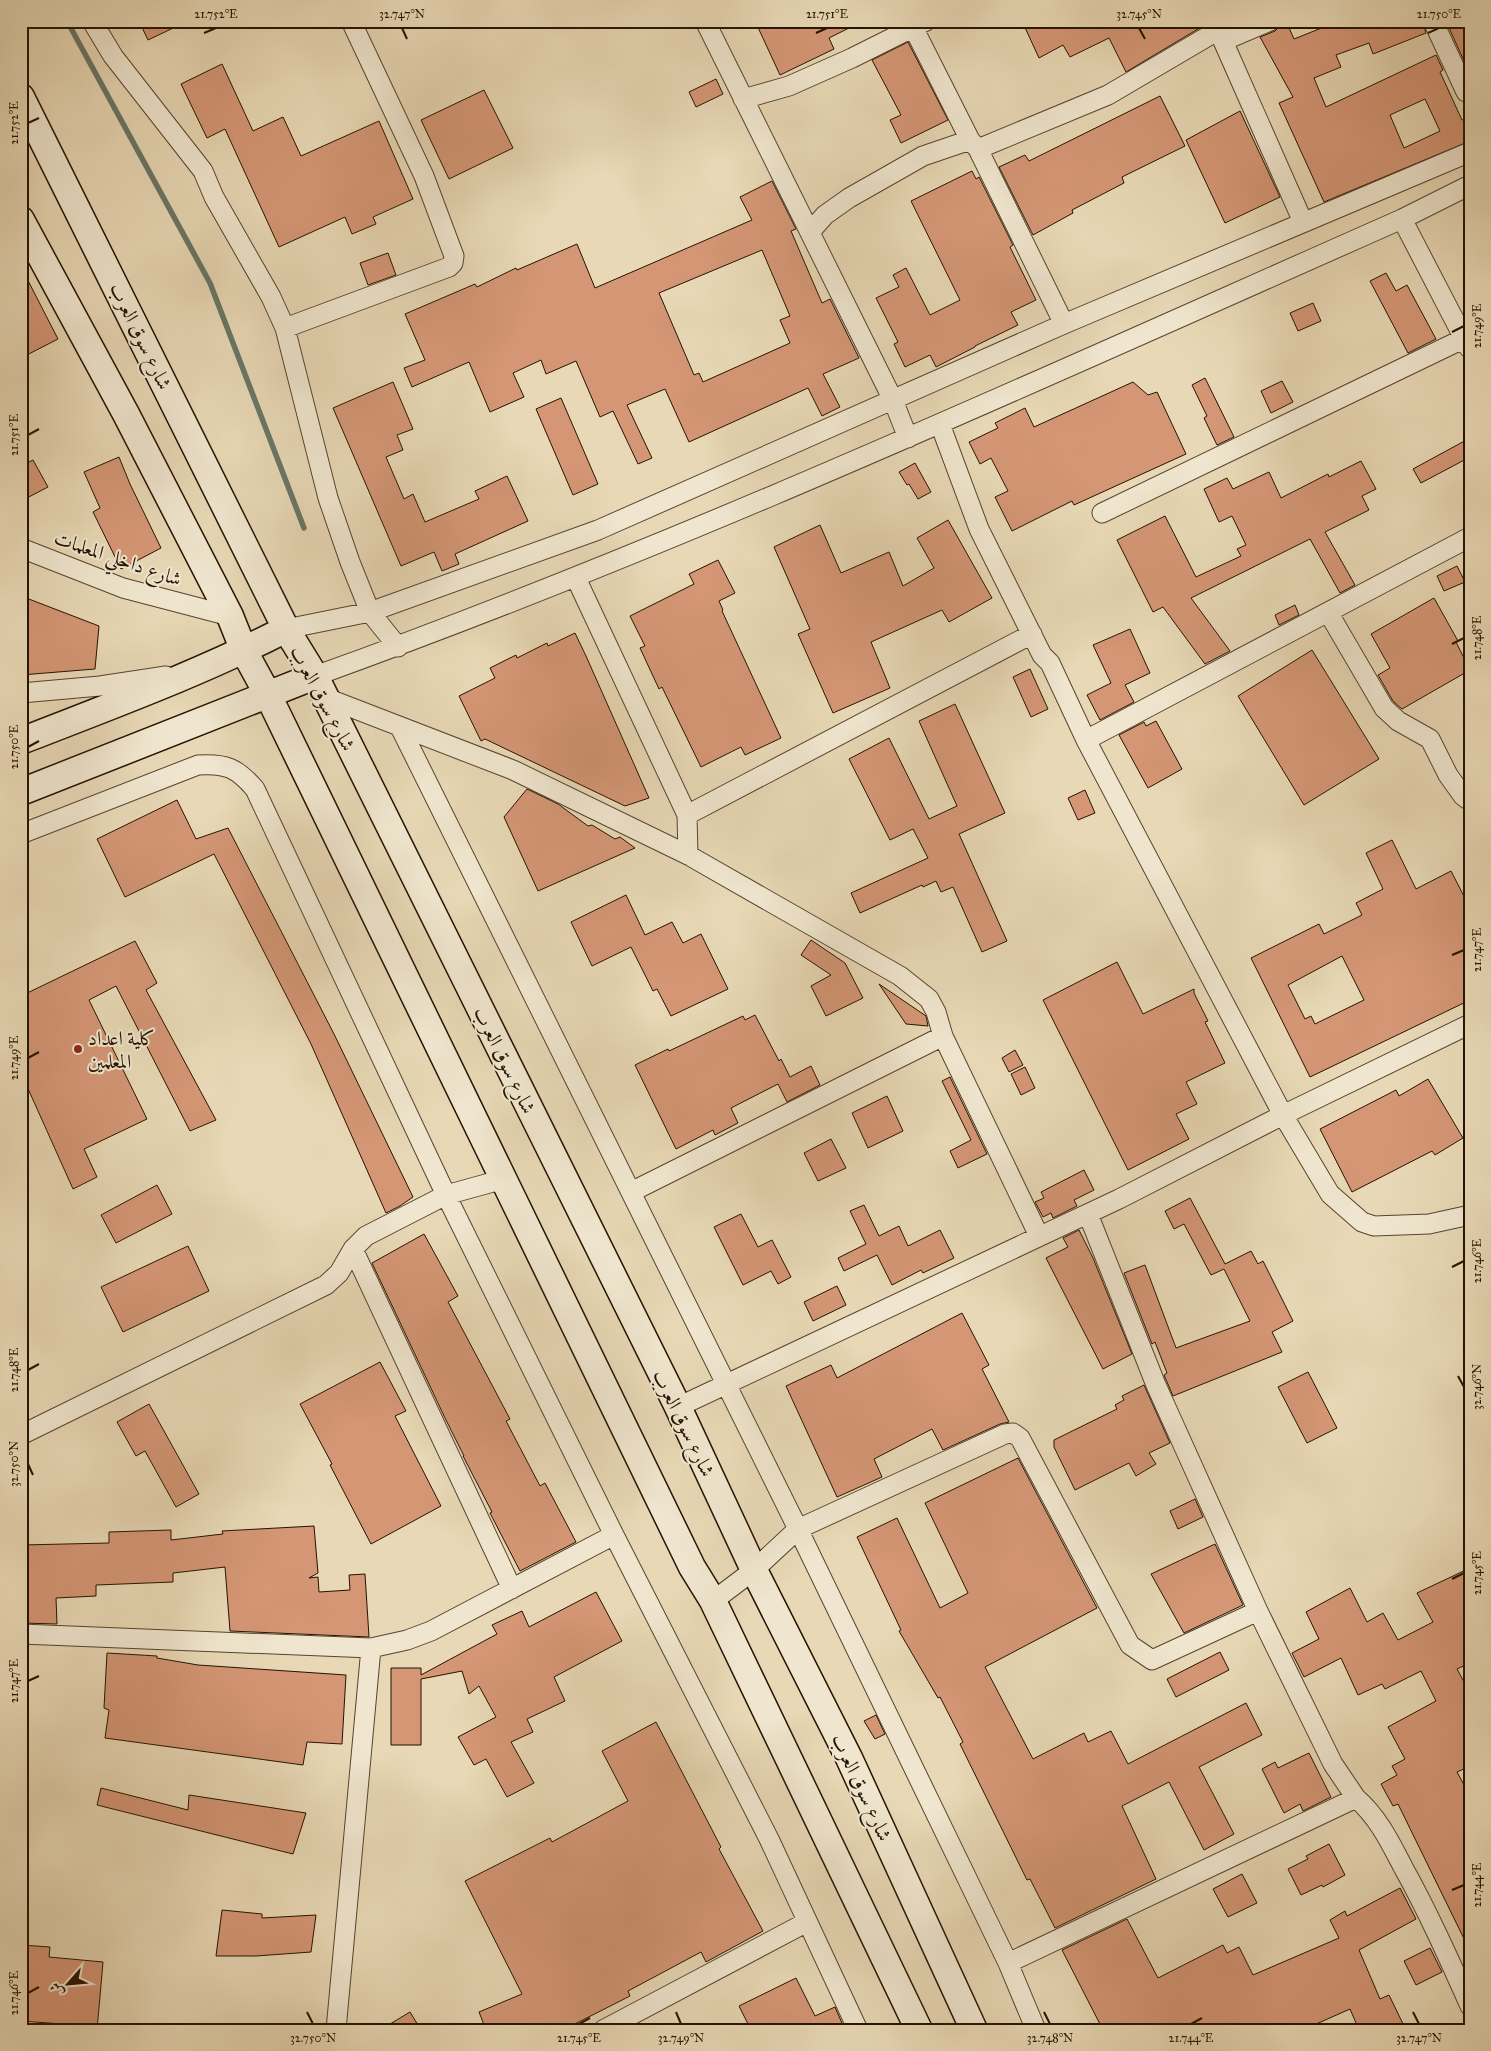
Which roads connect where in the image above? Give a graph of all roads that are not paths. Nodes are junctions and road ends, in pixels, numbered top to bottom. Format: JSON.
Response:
{"nodes":[{"id":1,"x":92,"y":21,"type":"edge"},
{"id":2,"x":351,"y":21,"type":"edge"},
{"id":3,"x":705,"y":21,"type":"edge"},
{"id":4,"x":1270,"y":21,"type":"edge"},
{"id":5,"x":1433,"y":21,"type":"edge"},
{"id":6,"x":916,"y":23,"type":"edge"},
{"id":7,"x":1221,"y":30,"type":"edge"},
{"id":8,"x":1468,"y":94,"type":"edge"},
{"id":9,"x":21,"y":97,"type":"edge"},
{"id":10,"x":743,"y":98,"type":"junction"},
{"id":11,"x":974,"y":144,"type":"junction"},
{"id":12,"x":1470,"y":152,"type":"edge"},
{"id":13,"x":1470,"y":185,"type":"edge"},
{"id":14,"x":1402,"y":219,"type":"junction"},
{"id":15,"x":21,"y":220,"type":"edge"},
{"id":16,"x":1303,"y":222,"type":"junction"},
{"id":17,"x":810,"y":232,"type":"junction"},
{"id":18,"x":1064,"y":324,"type":"junction"},
{"id":19,"x":285,"y":328,"type":"junction"},
{"id":20,"x":1467,"y":344,"type":"edge"},
{"id":21,"x":893,"y":400,"type":"junction"},
{"id":22,"x":940,"y":424,"type":"junction"},
{"id":23,"x":908,"y":438,"type":"junction"},
{"id":24,"x":1102,"y":513,"type":"dead end"},
{"id":25,"x":1470,"y":538,"type":"edge"},
{"id":26,"x":21,"y":548,"type":"edge"},
{"id":27,"x":576,"y":578,"type":"junction"},
{"id":28,"x":370,"y":612,"type":"junction"},
{"id":29,"x":1328,"y":612,"type":"junction"},
{"id":30,"x":230,"y":616,"type":"junction"},
{"id":31,"x":286,"y":629,"type":"junction"},
{"id":32,"x":1032,"y":634,"type":"junction"},
{"id":33,"x":398,"y":646,"type":"junction"},
{"id":34,"x":244,"y":651,"type":"junction"},
{"id":35,"x":200,"y":671,"type":"junction"},
{"id":36,"x":319,"y":687,"type":"junction"},
{"id":37,"x":21,"y":693,"type":"edge"},
{"id":38,"x":268,"y":696,"type":"junction"},
{"id":39,"x":400,"y":727,"type":"junction"},
{"id":40,"x":1086,"y":740,"type":"junction"},
{"id":41,"x":21,"y":741,"type":"edge"},
{"id":42,"x":21,"y":792,"type":"edge"},
{"id":43,"x":1470,"y":801,"type":"edge"},
{"id":44,"x":687,"y":815,"type":"junction"},
{"id":45,"x":21,"y":834,"type":"edge"},
{"id":46,"x":688,"y":855,"type":"junction"},
{"id":47,"x":1470,"y":1024,"type":"edge"},
{"id":48,"x":943,"y":1036,"type":"junction"},
{"id":49,"x":1283,"y":1115,"type":"junction"},
{"id":50,"x":504,"y":1179,"type":"junction"},
{"id":51,"x":631,"y":1192,"type":"junction"},
{"id":52,"x":446,"y":1195,"type":"junction"},
{"id":53,"x":1088,"y":1214,"type":"junction"},
{"id":54,"x":1470,"y":1215,"type":"edge"},
{"id":55,"x":1039,"y":1236,"type":"junction"},
{"id":56,"x":353,"y":1249,"type":"junction"},
{"id":57,"x":725,"y":1384,"type":"junction"},
{"id":58,"x":678,"y":1408,"type":"junction"},
{"id":59,"x":21,"y":1435,"type":"edge"},
{"id":60,"x":798,"y":1529,"type":"junction"},
{"id":61,"x":614,"y":1535,"type":"junction"},
{"id":62,"x":754,"y":1570,"type":"junction"},
{"id":63,"x":512,"y":1589,"type":"junction"},
{"id":64,"x":712,"y":1601,"type":"junction"},
{"id":65,"x":1258,"y":1611,"type":"junction"},
{"id":66,"x":21,"y":1634,"type":"edge"},
{"id":67,"x":372,"y":1648,"type":"junction"},
{"id":68,"x":1356,"y":1798,"type":"junction"},
{"id":69,"x":808,"y":1922,"type":"junction"},
{"id":70,"x":1008,"y":1963,"type":"junction"},
{"id":71,"x":1470,"y":2006,"type":"edge"},
{"id":72,"x":336,"y":2030,"type":"edge"},
{"id":73,"x":603,"y":2030,"type":"edge"},
{"id":74,"x":858,"y":2030,"type":"edge"},
{"id":75,"x":919,"y":2030,"type":"edge"},
{"id":76,"x":974,"y":2030,"type":"edge"},
{"id":77,"x":1036,"y":2030,"type":"edge"}],
"edges":[{"from":1,"to":19,"type":"street"},
{"from":2,"to":19,"type":"street"},
{"from":3,"to":10,"type":"street"},
{"from":4,"to":7,"type":"street"},
{"from":5,"to":8,"type":"street"},
{"from":6,"to":10,"type":"street"},
{"from":6,"to":11,"type":"street"},
{"from":7,"to":11,"type":"street"},
{"from":7,"to":16,"type":"street"},
{"from":9,"to":31,"type":"main road","name":"شارع سوق العرب"},
{"from":10,"to":17,"type":"street"},
{"from":11,"to":17,"type":"street"},
{"from":11,"to":18,"type":"street"},
{"from":12,"to":16,"type":"street"},
{"from":13,"to":14,"type":"street"},
{"from":14,"to":20,"type":"street"},
{"from":14,"to":22,"type":"street"},
{"from":15,"to":30,"type":"main road"},
{"from":16,"to":18,"type":"street"},
{"from":17,"to":21,"type":"street"},
{"from":18,"to":21,"type":"street"},
{"from":19,"to":28,"type":"street"},
{"from":20,"to":24,"type":"street"},
{"from":21,"to":23,"type":"street"},
{"from":21,"to":28,"type":"street"},
{"from":22,"to":23,"type":"street"},
{"from":22,"to":32,"type":"street"},
{"from":23,"to":27,"type":"street"},
{"from":25,"to":29,"type":"street"},
{"from":26,"to":30,"type":"street","name":"شارع داخلي المعلمات"},
{"from":27,"to":33,"type":"street"},
{"from":27,"to":44,"type":"street"},
{"from":28,"to":31,"type":"street"},
{"from":28,"to":33,"type":"street"},
{"from":29,"to":40,"type":"street"},
{"from":29,"to":43,"type":"street"},
{"from":30,"to":34,"type":"main road"},
{"from":31,"to":34,"type":"main road"},
{"from":31,"to":36,"type":"main road","name":"شارع سوق العرب"},
{"from":32,"to":40,"type":"street"},
{"from":32,"to":44,"type":"street"},
{"from":33,"to":36,"type":"street"},
{"from":34,"to":35,"type":"main road"},
{"from":34,"to":38,"type":"main road"},
{"from":35,"to":37,"type":"street"},
{"from":35,"to":41,"type":"main road"},
{"from":36,"to":38,"type":"main road"},
{"from":36,"to":39,"type":"street"},
{"from":36,"to":58,"type":"main road","name":"شارع سوق العرب"},
{"from":38,"to":42,"type":"main road"},
{"from":38,"to":50,"type":"main road"},
{"from":39,"to":46,"type":"street"},
{"from":39,"to":51,"type":"street"},
{"from":40,"to":49,"type":"street"},
{"from":44,"to":46,"type":"street"},
{"from":45,"to":52,"type":"street"},
{"from":46,"to":48,"type":"street"},
{"from":47,"to":49,"type":"street"},
{"from":48,"to":51,"type":"street"},
{"from":48,"to":55,"type":"street"},
{"from":49,"to":53,"type":"street"},
{"from":49,"to":54,"type":"street"},
{"from":50,"to":52,"type":"street"},
{"from":50,"to":64,"type":"main road"},
{"from":51,"to":57,"type":"street"},
{"from":52,"to":56,"type":"street"},
{"from":52,"to":61,"type":"street"},
{"from":53,"to":55,"type":"street"},
{"from":53,"to":65,"type":"street"},
{"from":55,"to":57,"type":"street"},
{"from":56,"to":59,"type":"street"},
{"from":56,"to":63,"type":"street"},
{"from":57,"to":58,"type":"street"},
{"from":57,"to":60,"type":"street"},
{"from":58,"to":62,"type":"main road","name":"شارع سوق العرب"},
{"from":60,"to":62,"type":"street"},
{"from":60,"to":65,"type":"street"},
{"from":60,"to":70,"type":"street"},
{"from":61,"to":63,"type":"street"},
{"from":61,"to":69,"type":"street"},
{"from":62,"to":64,"type":"street"},
{"from":62,"to":76,"type":"main road","name":"شارع سوق العرب"},
{"from":63,"to":67,"type":"street"},
{"from":64,"to":75,"type":"main road"},
{"from":65,"to":68,"type":"street"},
{"from":66,"to":67,"type":"street"},
{"from":67,"to":72,"type":"street"},
{"from":68,"to":70,"type":"street"},
{"from":68,"to":71,"type":"street"},
{"from":69,"to":73,"type":"street"},
{"from":69,"to":74,"type":"street"},
{"from":70,"to":77,"type":"street"}]}
